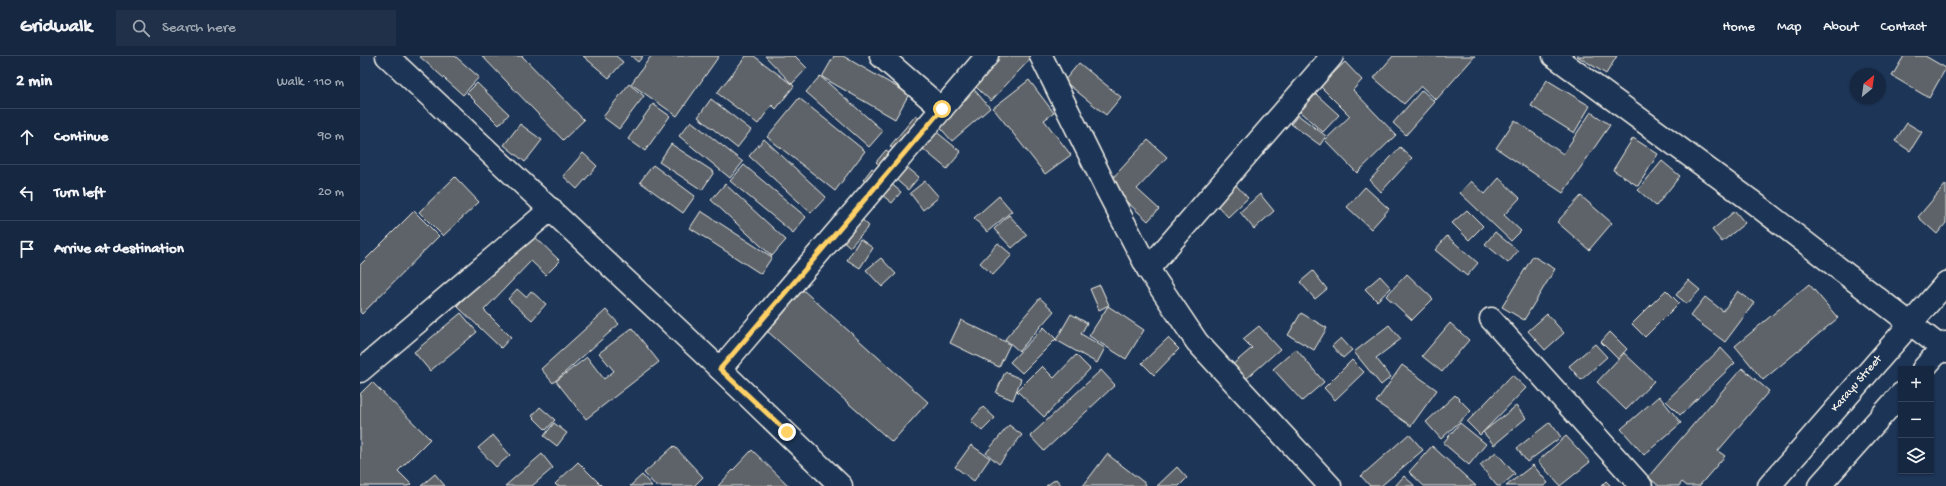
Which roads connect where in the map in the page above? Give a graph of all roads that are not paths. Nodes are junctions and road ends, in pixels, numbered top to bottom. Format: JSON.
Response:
{"nodes":[{"id":1,"x":387,"y":56,"type":"edge"},
{"id":2,"x":881,"y":56,"type":"edge"},
{"id":3,"x":987,"y":56,"type":"edge"},
{"id":4,"x":1041,"y":56,"type":"edge"},
{"id":5,"x":1332,"y":56,"type":"edge"},
{"id":6,"x":1554,"y":56,"type":"edge"},
{"id":7,"x":942,"y":109,"type":"junction"},
{"id":8,"x":551,"y":209,"type":"junction"},
{"id":9,"x":1148,"y":269,"type":"junction"},
{"id":10,"x":1946,"y":283,"type":"edge"},
{"id":11,"x":1491,"y":319,"type":"dead end"},
{"id":12,"x":1910,"y":323,"type":"junction"},
{"id":13,"x":1945,"y":347,"type":"edge"},
{"id":14,"x":1926,"y":366,"type":"edge"},
{"id":15,"x":720,"y":369,"type":"junction"},
{"id":16,"x":360,"y":371,"type":"edge"},
{"id":17,"x":1898,"y":397,"type":"edge"},
{"id":18,"x":841,"y":486,"type":"edge"},
{"id":19,"x":1330,"y":486,"type":"edge"},
{"id":20,"x":1641,"y":486,"type":"edge"},
{"id":21,"x":1769,"y":486,"type":"edge"},
{"id":22,"x":1819,"y":486,"type":"edge"}],
"edges":[{"from":1,"to":8,"type":"street"},
{"from":2,"to":7,"type":"street"},
{"from":3,"to":7,"type":"street"},
{"from":4,"to":9,"type":"street"},
{"from":5,"to":9,"type":"street"},
{"from":6,"to":12,"type":"street"},
{"from":7,"to":15,"type":"street"},
{"from":8,"to":15,"type":"street"},
{"from":8,"to":16,"type":"street"},
{"from":9,"to":19,"type":"street"},
{"from":10,"to":12,"type":"street","name":"Karayu Street"},
{"from":11,"to":20,"type":"street"},
{"from":12,"to":13,"type":"street"},
{"from":12,"to":21,"type":"street","name":"Karayu Street"},
{"from":13,"to":14,"type":"street"},
{"from":15,"to":18,"type":"street"},
{"from":17,"to":22,"type":"street"}]}
